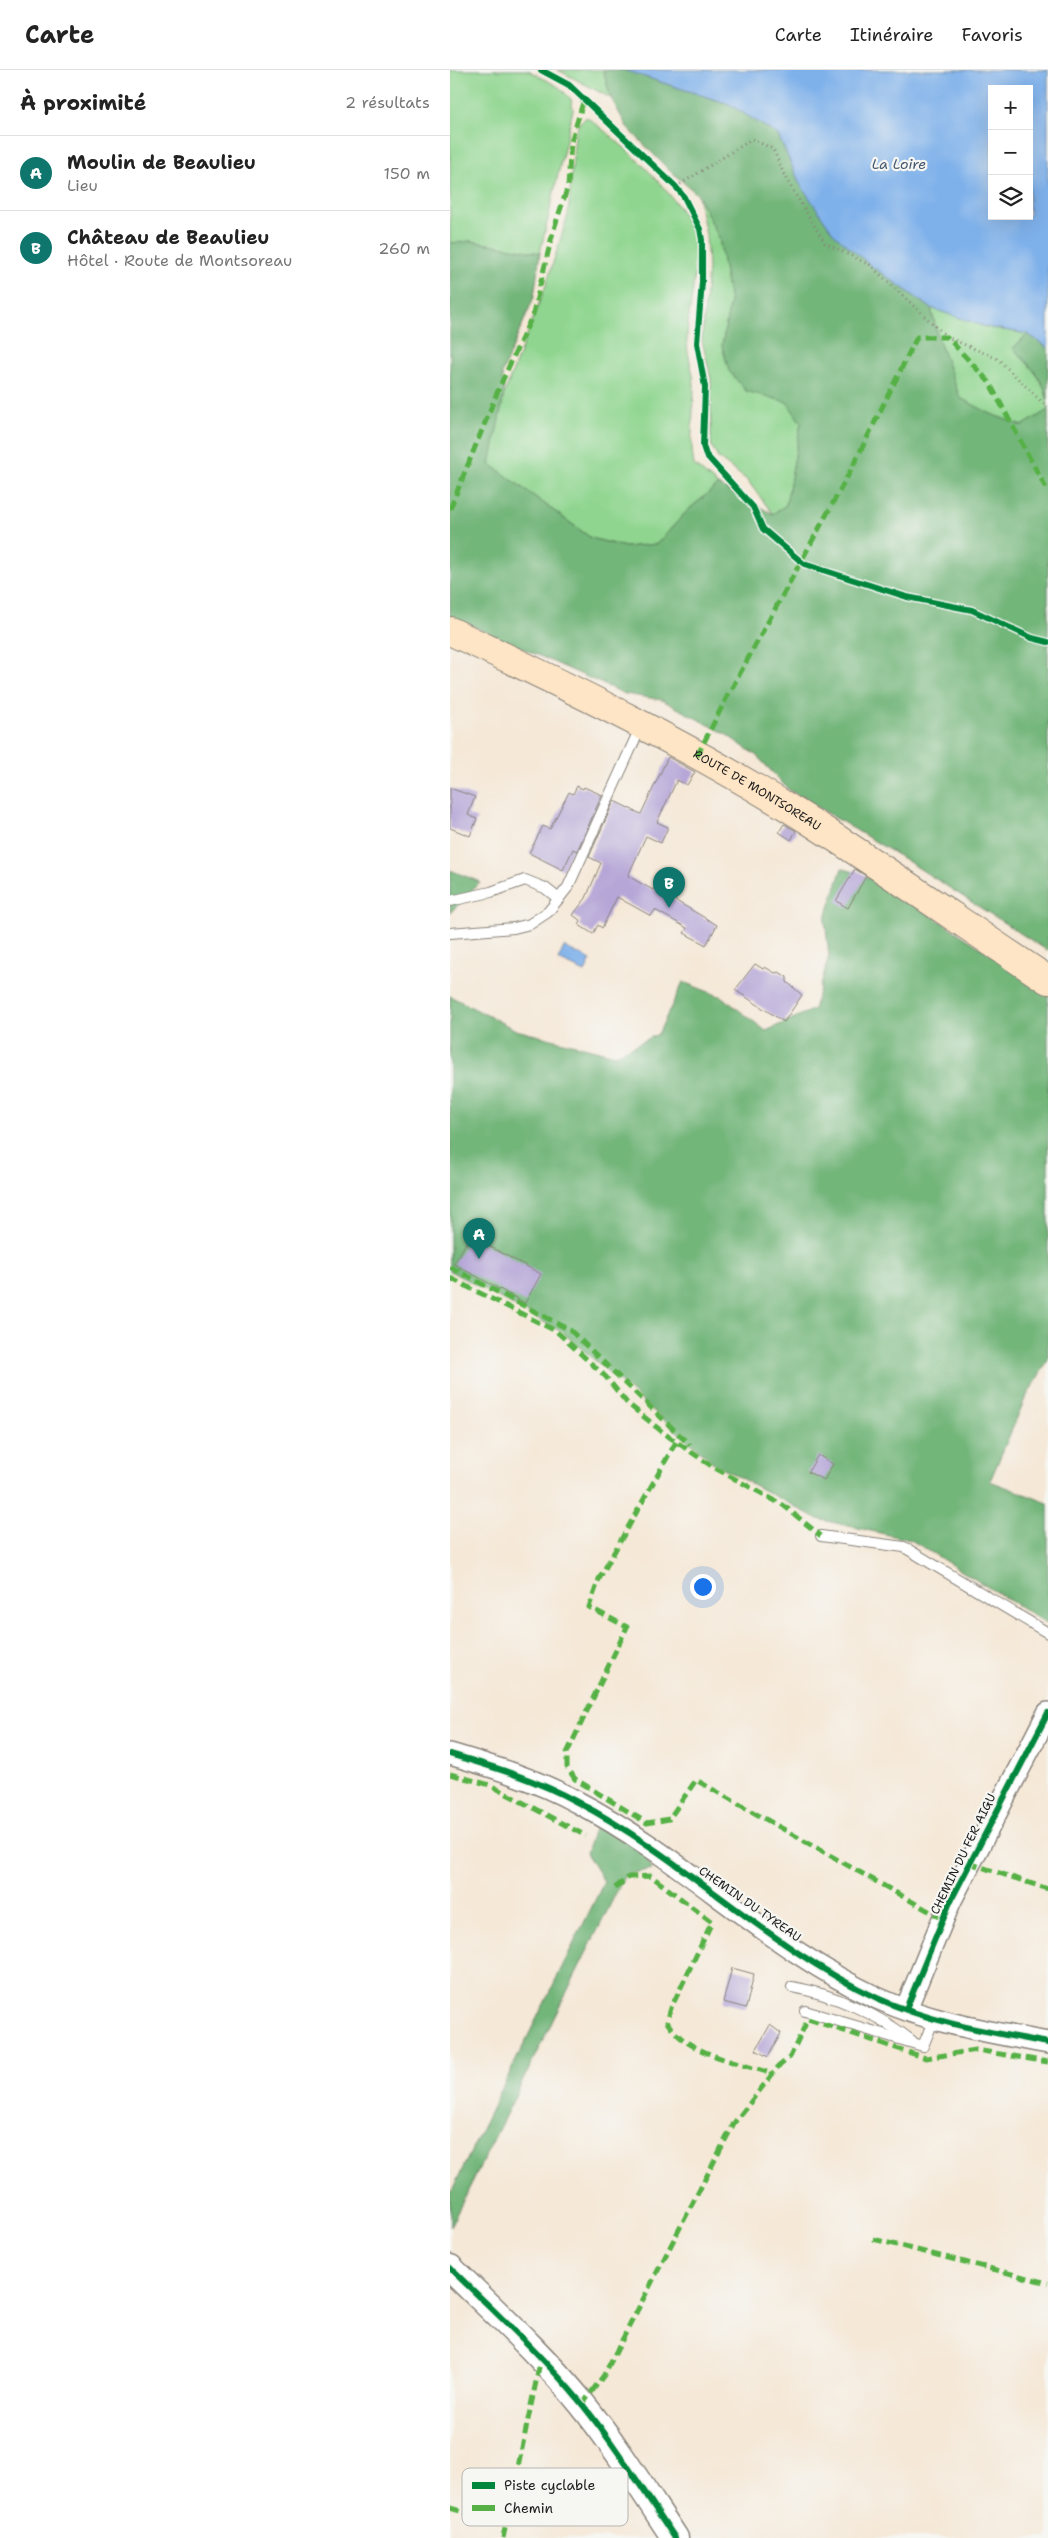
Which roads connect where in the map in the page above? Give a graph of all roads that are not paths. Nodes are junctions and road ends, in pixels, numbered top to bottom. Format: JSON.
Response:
{"nodes":[{"id":1,"x":450,"y":631,"type":"edge"},
{"id":2,"x":641,"y":725,"type":"junction"},
{"id":3,"x":559,"y":899,"type":"junction"},
{"id":4,"x":450,"y":901,"type":"edge"},
{"id":5,"x":450,"y":932,"type":"edge"},
{"id":6,"x":1048,"y":980,"type":"edge"},
{"id":7,"x":821,"y":1536,"type":"dead end"},
{"id":8,"x":1048,"y":1633,"type":"edge"},
{"id":9,"x":1048,"y":1712,"type":"edge"},
{"id":10,"x":450,"y":1754,"type":"edge"},
{"id":11,"x":792,"y":1986,"type":"dead end"},
{"id":12,"x":906,"y":2009,"type":"junction"},
{"id":13,"x":805,"y":2011,"type":"dead end"},
{"id":14,"x":934,"y":2019,"type":"junction"},
{"id":15,"x":1048,"y":2043,"type":"edge"},
{"id":16,"x":917,"y":2044,"type":"junction"},
{"id":17,"x":450,"y":2268,"type":"edge"},
{"id":18,"x":675,"y":2538,"type":"edge"}],
"edges":[{"from":1,"to":2,"type":"main road","name":"ROUTE DE MONTSOREAU"},
{"from":2,"to":3,"type":"lane"},
{"from":2,"to":6,"type":"main road","name":"ROUTE DE MONTSOREAU"},
{"from":3,"to":4,"type":"lane"},
{"from":3,"to":5,"type":"lane"},
{"from":7,"to":8,"type":"lane"},
{"from":9,"to":12,"type":"street","name":"CHEMIN DU FER AIGU"},
{"from":10,"to":12,"type":"street","name":"CHEMIN DU TYREAU"},
{"from":11,"to":16,"type":"lane"},
{"from":12,"to":14,"type":"street","name":"CHEMIN DU TYREAU"},
{"from":13,"to":16,"type":"lane"},
{"from":14,"to":15,"type":"street","name":"CHEMIN DU TYREAU"},
{"from":14,"to":16,"type":"lane"},
{"from":17,"to":18,"type":"street"}]}
